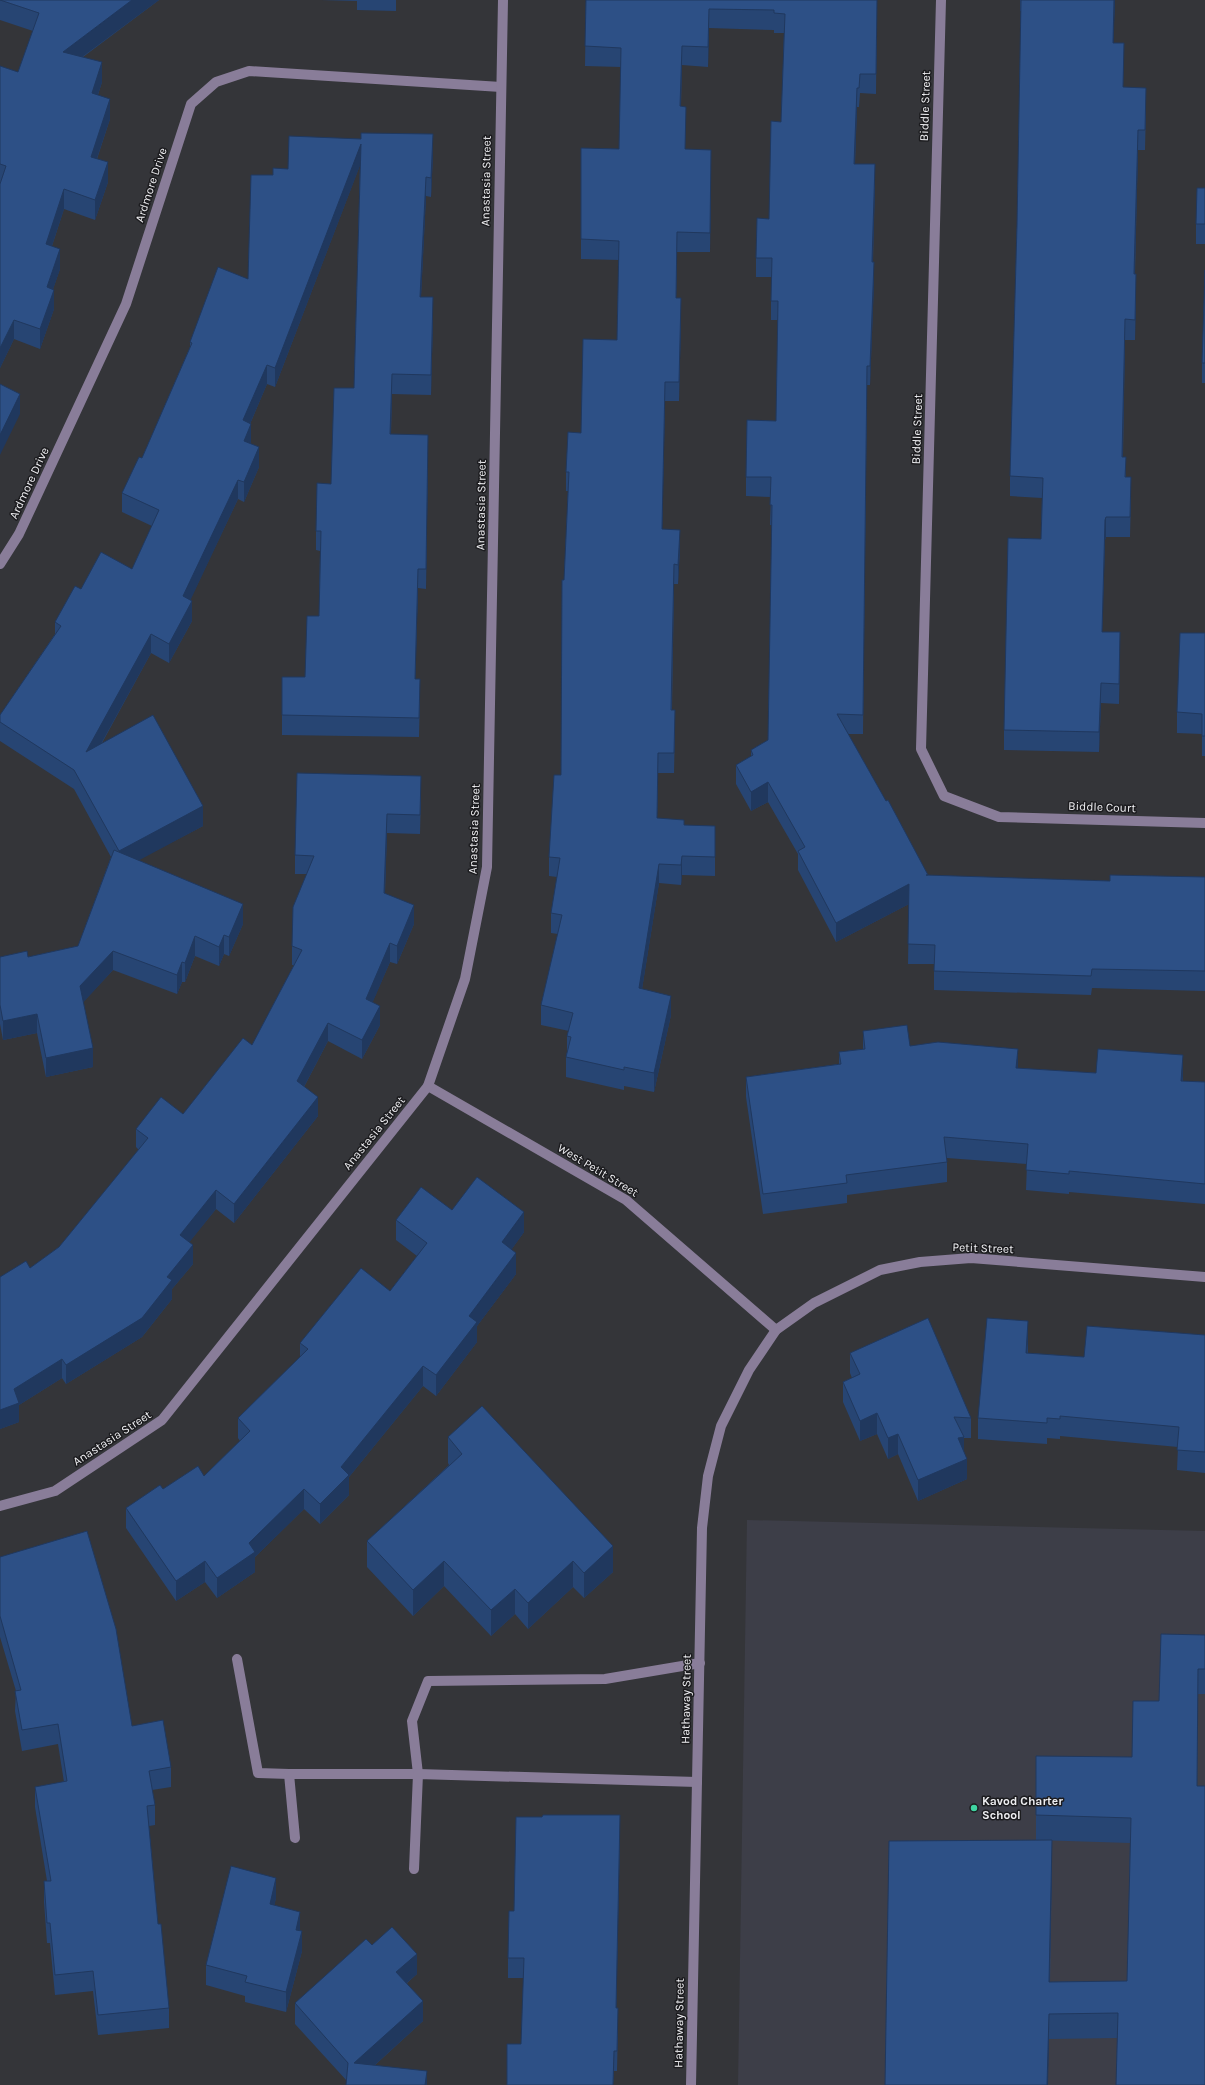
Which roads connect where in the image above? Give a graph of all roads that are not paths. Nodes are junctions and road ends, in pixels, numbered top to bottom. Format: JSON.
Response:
{"nodes":[{"id":1,"x":503,"y":0,"type":"edge"},
{"id":2,"x":941,"y":0,"type":"edge"},
{"id":3,"x":501,"y":87,"type":"junction"},
{"id":4,"x":0,"y":564,"type":"edge"},
{"id":5,"x":999,"y":817,"type":"joint"},
{"id":6,"x":1205,"y":823,"type":"edge"},
{"id":7,"x":428,"y":1086,"type":"junction"},
{"id":8,"x":1205,"y":1277,"type":"edge"},
{"id":9,"x":776,"y":1330,"type":"junction"},
{"id":10,"x":0,"y":1506,"type":"edge"},
{"id":11,"x":237,"y":1659,"type":"dead end"},
{"id":12,"x":700,"y":1663,"type":"junction"},
{"id":13,"x":289,"y":1774,"type":"junction"},
{"id":14,"x":418,"y":1774,"type":"junction"},
{"id":15,"x":697,"y":1782,"type":"junction"},
{"id":16,"x":295,"y":1838,"type":"dead end"},
{"id":17,"x":414,"y":1869,"type":"dead end"},
{"id":18,"x":691,"y":2085,"type":"edge"}],
"edges":[{"from":1,"to":3,"type":"street","name":"Anastasia Street"},
{"from":2,"to":5,"type":"street","name":"Biddle Street"},
{"from":3,"to":4,"type":"street","name":"Ardmore Drive"},
{"from":3,"to":7,"type":"street","name":"Anastasia Street"},
{"from":5,"to":6,"type":"street","name":"Biddle Court"},
{"from":7,"to":9,"type":"street","name":"West Petit Street"},
{"from":7,"to":10,"type":"street","name":"Anastasia Street"},
{"from":8,"to":9,"type":"street","name":"Petit Street"},
{"from":9,"to":12,"type":"street","name":"Hathaway Street"},
{"from":11,"to":13,"type":"street"},
{"from":12,"to":14,"type":"street"},
{"from":12,"to":15,"type":"street","name":"Hathaway Street"},
{"from":13,"to":14,"type":"street"},
{"from":13,"to":16,"type":"street"},
{"from":14,"to":15,"type":"street"},
{"from":14,"to":17,"type":"street"},
{"from":15,"to":18,"type":"street","name":"Hathaway Street"}]}
